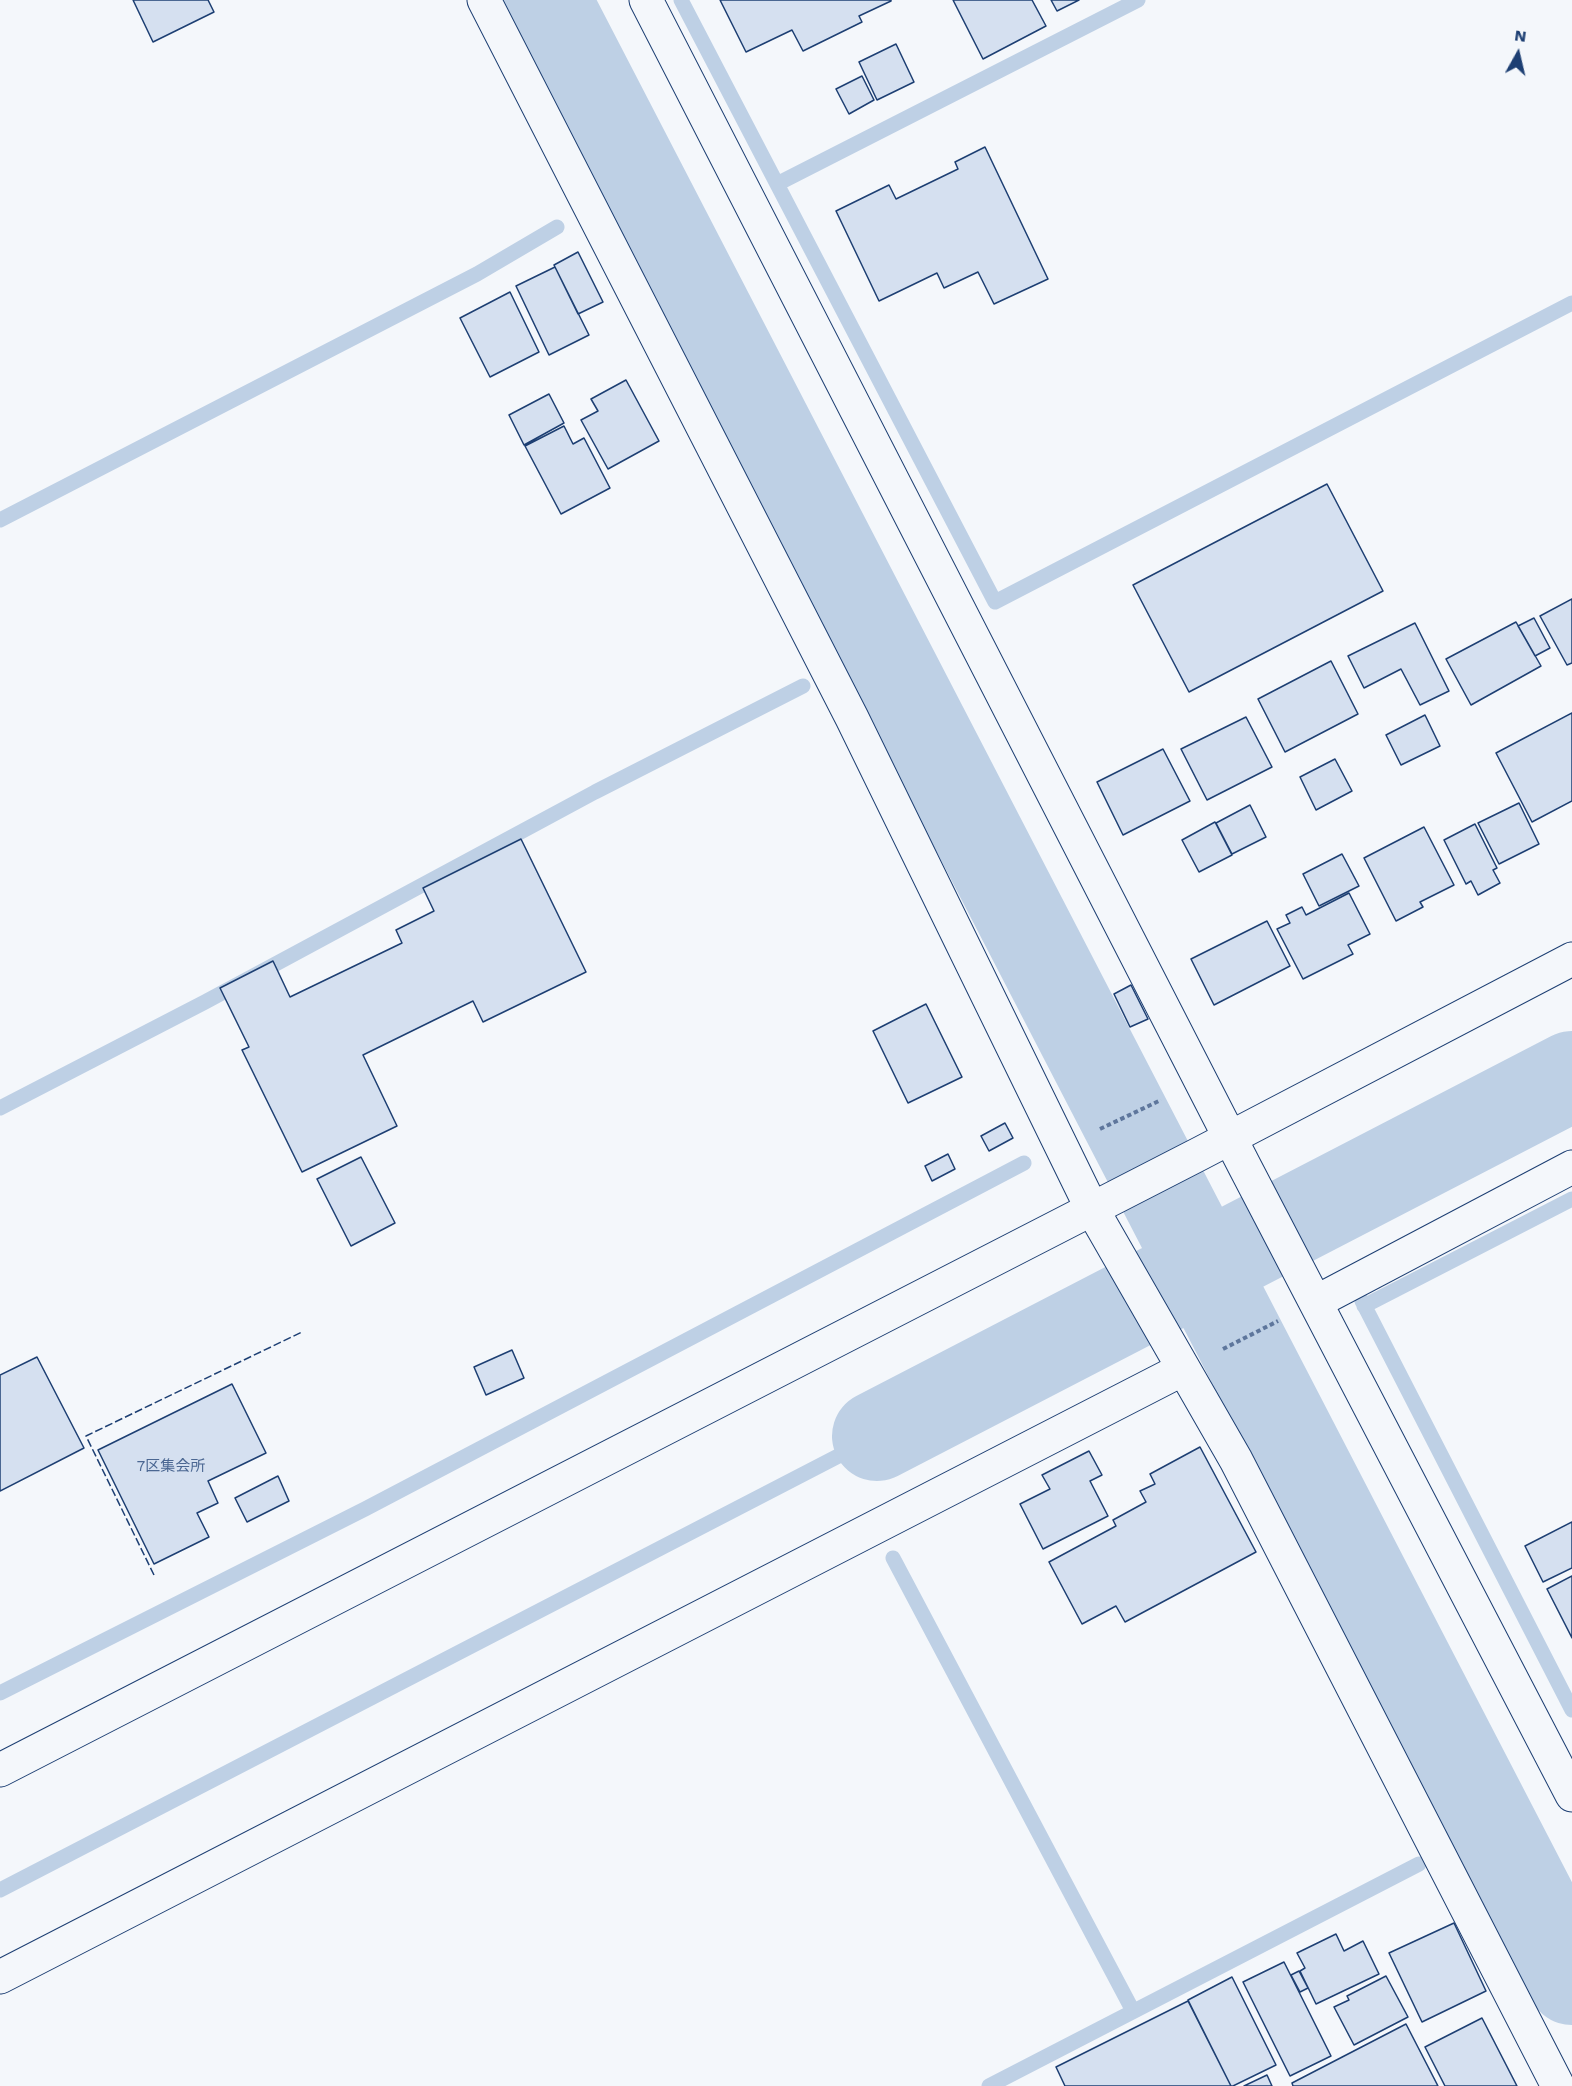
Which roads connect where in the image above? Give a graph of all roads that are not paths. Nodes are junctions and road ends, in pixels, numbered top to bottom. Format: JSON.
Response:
{"nodes":[{"id":1,"x":484,"y":0,"type":"edge"},
{"id":2,"x":646,"y":0,"type":"edge"},
{"id":3,"x":1572,"y":959,"type":"edge"},
{"id":4,"x":1221,"y":1142,"type":"junction"},
{"id":5,"x":1572,"y":1167,"type":"edge"},
{"id":6,"x":1101,"y":1204,"type":"junction"},
{"id":7,"x":1316,"y":1302,"type":"junction"},
{"id":8,"x":1183,"y":1369,"type":"junction"},
{"id":9,"x":0,"y":1770,"type":"edge"},
{"id":10,"x":1572,"y":1795,"type":"edge"},
{"id":11,"x":0,"y":1977,"type":"edge"},
{"id":12,"x":1558,"y":2086,"type":"edge"}],
"edges":[{"from":1,"to":6,"type":"street"},
{"from":2,"to":4,"type":"street"},
{"from":3,"to":4,"type":"street"},
{"from":4,"to":6,"type":"street"},
{"from":4,"to":7,"type":"street"},
{"from":5,"to":7,"type":"street"},
{"from":6,"to":8,"type":"street"},
{"from":6,"to":9,"type":"street"},
{"from":7,"to":10,"type":"street"},
{"from":8,"to":11,"type":"street"},
{"from":8,"to":12,"type":"street"}]}
